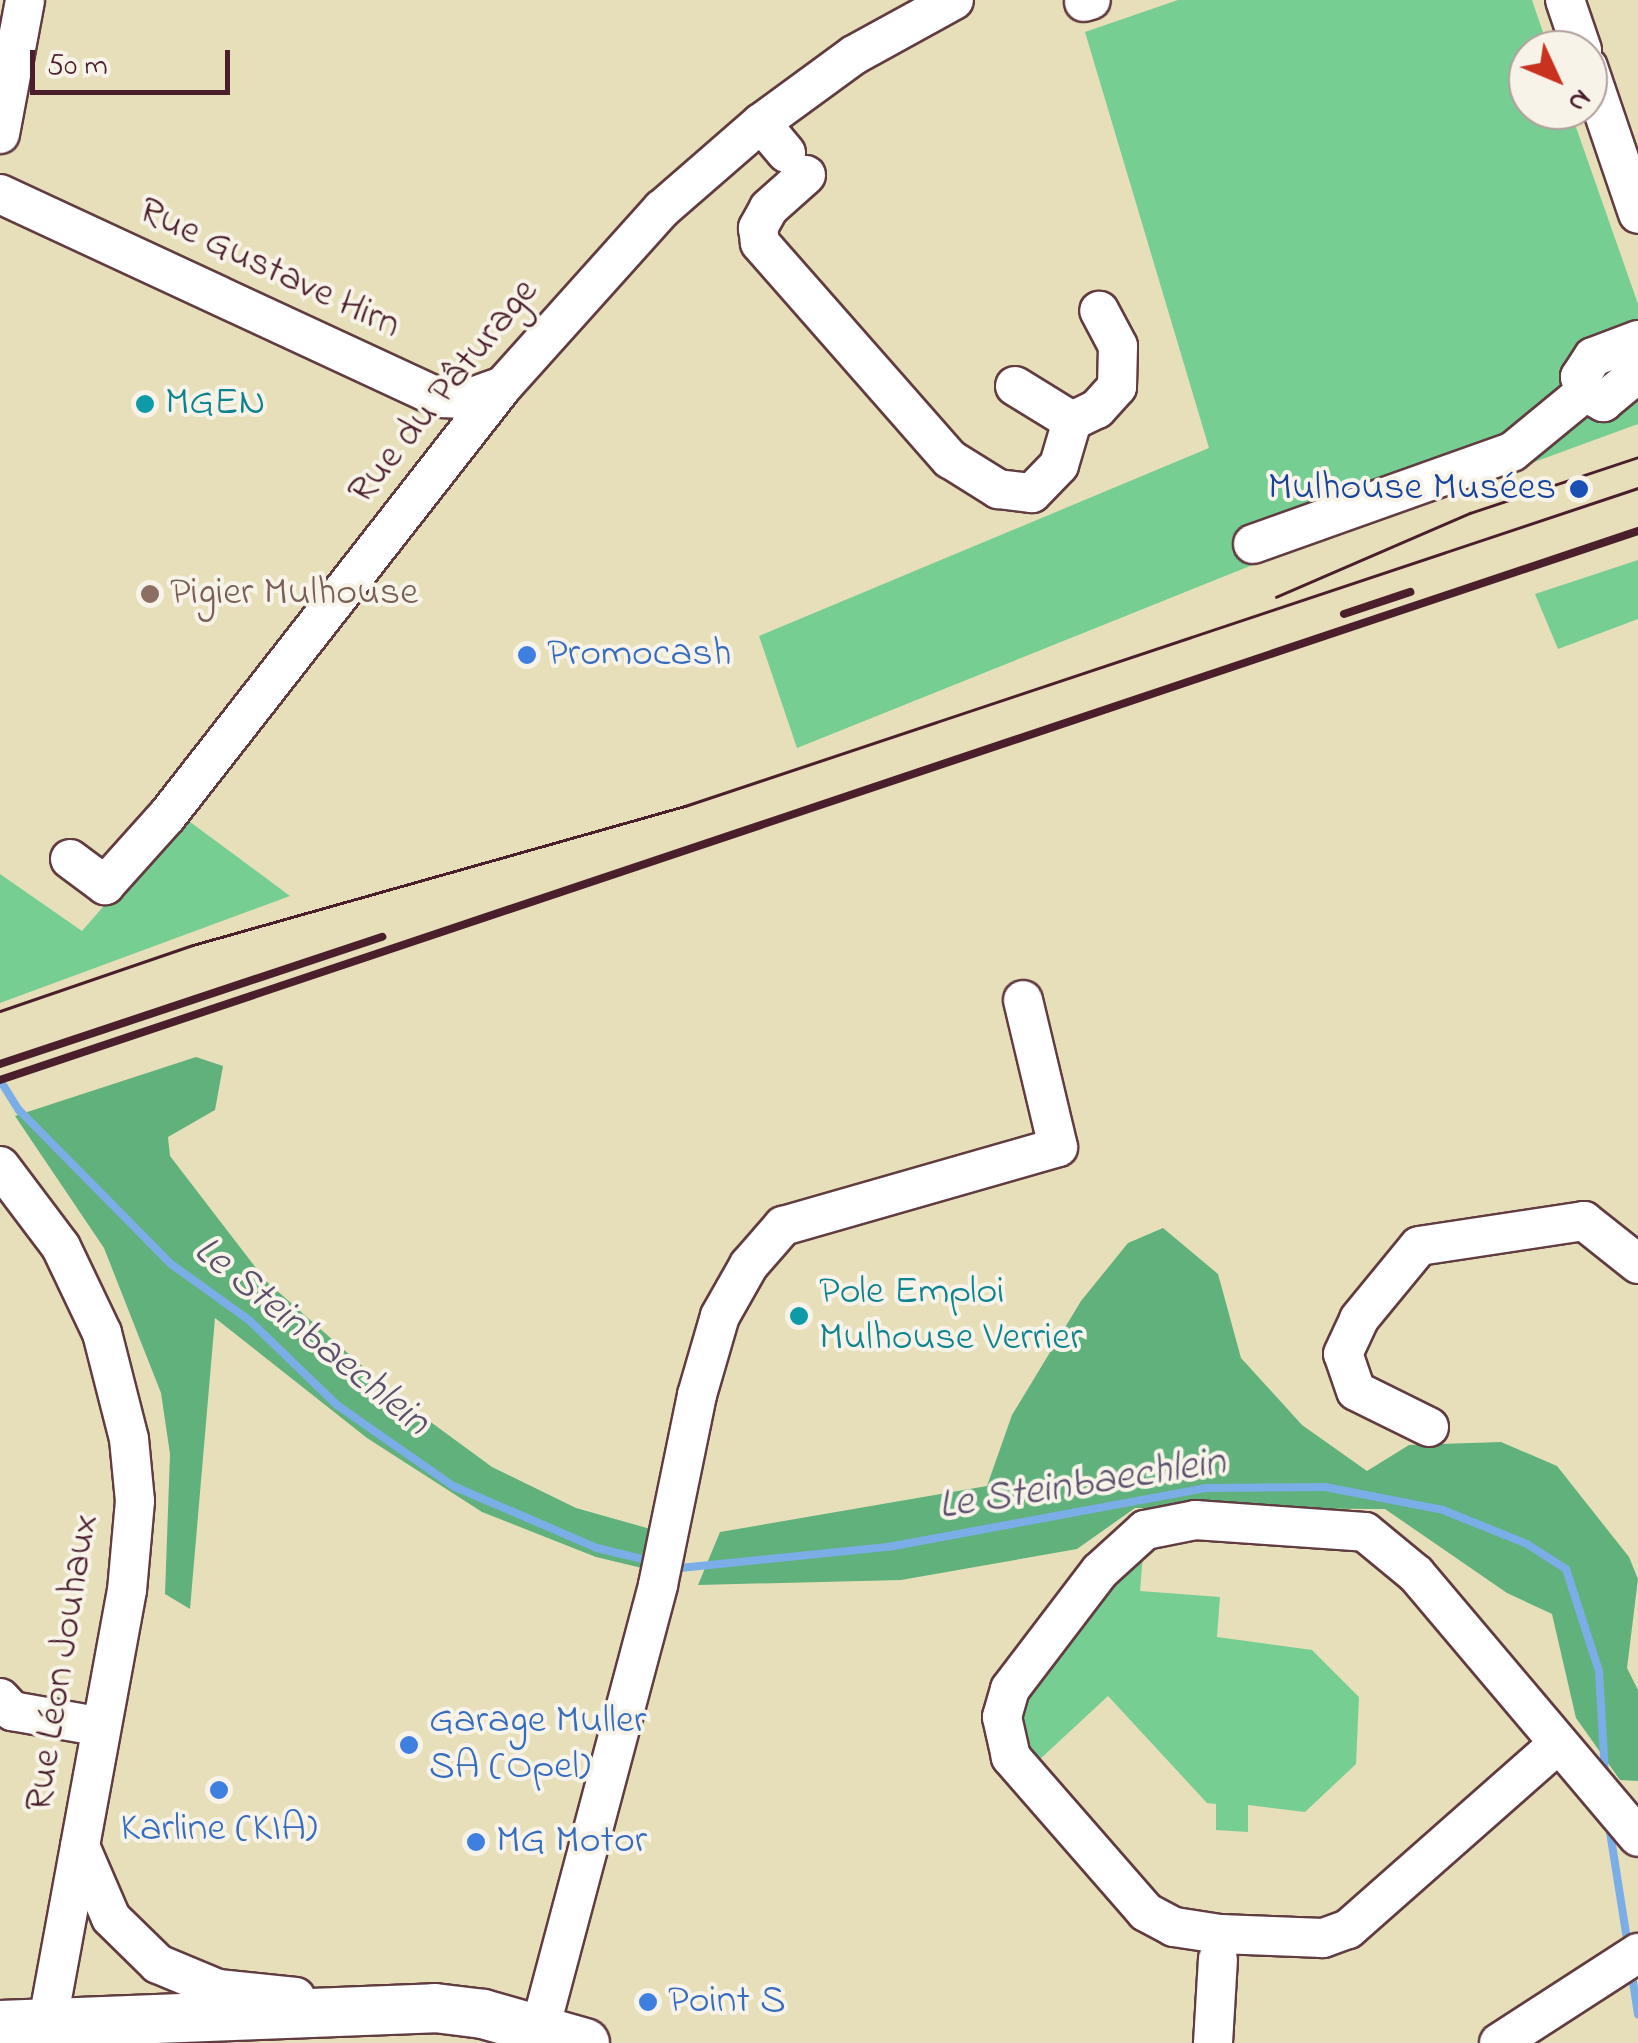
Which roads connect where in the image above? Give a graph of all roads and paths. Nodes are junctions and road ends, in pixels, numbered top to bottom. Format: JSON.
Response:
{"nodes":[{"id":1,"x":25,"y":0,"type":"edge"},
{"id":2,"x":954,"y":0,"type":"edge"},
{"id":3,"x":1565,"y":0,"type":"edge"},
{"id":4,"x":1575,"y":30,"type":"edge"},
{"id":5,"x":761,"y":123,"type":"junction"},
{"id":6,"x":1608,"y":126,"type":"edge"},
{"id":7,"x":0,"y":134,"type":"edge"},
{"id":8,"x":0,"y":194,"type":"edge"},
{"id":9,"x":1638,"y":214,"type":"edge"},
{"id":10,"x":1098,"y":311,"type":"dead end"},
{"id":11,"x":1638,"y":340,"type":"edge"},
{"id":12,"x":1638,"y":373,"type":"edge"},
{"id":13,"x":502,"y":386,"type":"junction"},
{"id":14,"x":1014,"y":386,"type":"dead end"},
{"id":15,"x":1586,"y":392,"type":"junction"},
{"id":16,"x":439,"y":398,"type":"junction"},
{"id":17,"x":1072,"y":421,"type":"junction"},
{"id":18,"x":448,"y":455,"type":"junction"},
{"id":19,"x":1253,"y":544,"type":"dead end"},
{"id":20,"x":70,"y":859,"type":"dead end"},
{"id":21,"x":1022,"y":1000,"type":"dead end"},
{"id":22,"x":0,"y":1166,"type":"edge"},
{"id":23,"x":1638,"y":1264,"type":"edge"},
{"id":24,"x":1428,"y":1428,"type":"dead end"},
{"id":25,"x":0,"y":1698,"type":"edge"},
{"id":26,"x":97,"y":1726,"type":"junction"},
{"id":27,"x":1558,"y":1744,"type":"junction"},
{"id":28,"x":1638,"y":1836,"type":"edge"},
{"id":29,"x":80,"y":1846,"type":"junction"},
{"id":30,"x":1218,"y":1960,"type":"dead end"},
{"id":31,"x":1627,"y":1960,"type":"edge"},
{"id":32,"x":385,"y":2008,"type":"junction"},
{"id":33,"x":0,"y":2026,"type":"edge"},
{"id":34,"x":540,"y":2028,"type":"junction"},
{"id":35,"x":45,"y":2034,"type":"edge"},
{"id":36,"x":585,"y":2043,"type":"edge"},
{"id":37,"x":1213,"y":2043,"type":"edge"},
{"id":38,"x":1499,"y":2043,"type":"edge"}],
"edges":[{"from":1,"to":7,"type":"street"},
{"from":2,"to":5,"type":"street","name":"Rue du Pâturage"},
{"from":3,"to":4,"type":"street"},
{"from":5,"to":13,"type":"street","name":"Rue du Pâturage"},
{"from":5,"to":17,"type":"street"},
{"from":6,"to":9,"type":"street"},
{"from":8,"to":16,"type":"street","name":"Rue Gustave Hirn"},
{"from":10,"to":17,"type":"street"},
{"from":11,"to":15,"type":"street"},
{"from":12,"to":15,"type":"street"},
{"from":13,"to":16,"type":"street"},
{"from":13,"to":18,"type":"street","name":"Rue du Pâturage"},
{"from":14,"to":17,"type":"street"},
{"from":15,"to":19,"type":"street"},
{"from":16,"to":18,"type":"street"},
{"from":18,"to":20,"type":"street","name":"Rue du Pâturage"},
{"from":21,"to":34,"type":"street"},
{"from":22,"to":26,"type":"street","name":"Rue Léon Jouhaux"},
{"from":23,"to":24,"type":"street"},
{"from":25,"to":26,"type":"street"},
{"from":26,"to":29,"type":"street","name":"Rue Léon Jouhaux"},
{"from":27,"to":27,"type":"street"},
{"from":27,"to":28,"type":"street"},
{"from":29,"to":32,"type":"street"},
{"from":29,"to":35,"type":"street","name":"Rue Léon Jouhaux"},
{"from":30,"to":37,"type":"street"},
{"from":31,"to":38,"type":"street"},
{"from":32,"to":34,"type":"main road"},
{"from":32,"to":35,"type":"main road"},
{"from":33,"to":35,"type":"main road"},
{"from":34,"to":36,"type":"main road"}]}
